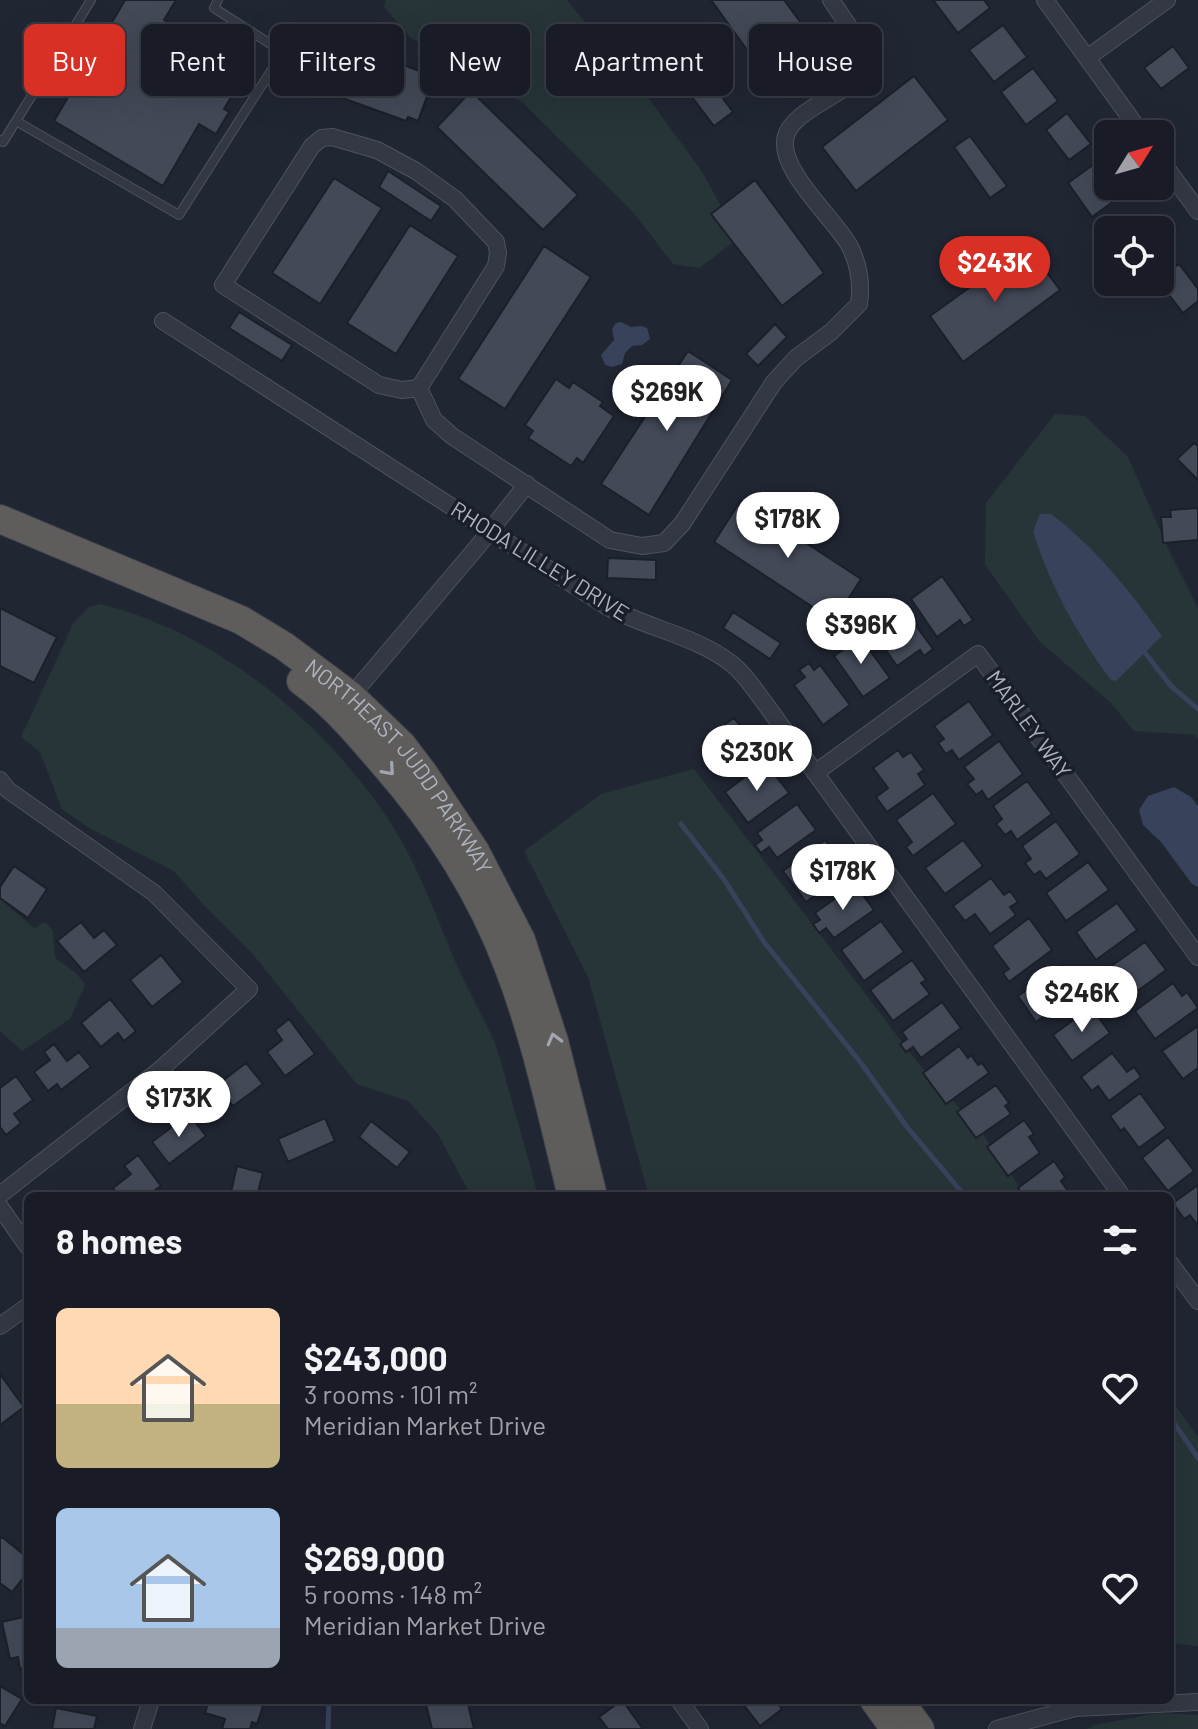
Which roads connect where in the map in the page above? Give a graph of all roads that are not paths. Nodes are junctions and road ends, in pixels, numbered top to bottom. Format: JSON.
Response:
{"nodes":[{"id":1,"x":91,"y":0,"type":"edge"},
{"id":2,"x":218,"y":0,"type":"edge"},
{"id":3,"x":831,"y":0,"type":"edge"},
{"id":4,"x":1045,"y":0,"type":"edge"},
{"id":5,"x":1167,"y":0,"type":"edge"},
{"id":6,"x":1087,"y":58,"type":"junction"},
{"id":7,"x":1132,"y":120,"type":"edge"},
{"id":8,"x":16,"y":121,"type":"junction"},
{"id":9,"x":0,"y":140,"type":"edge"},
{"id":10,"x":1174,"y":178,"type":"edge"},
{"id":11,"x":1198,"y":211,"type":"edge"},
{"id":12,"x":163,"y":321,"type":"dead end"},
{"id":13,"x":419,"y":388,"type":"junction"},
{"id":14,"x":527,"y":484,"type":"junction"},
{"id":15,"x":0,"y":519,"type":"edge"},
{"id":16,"x":490,"y":530,"type":"junction"},
{"id":17,"x":0,"y":535,"type":"edge"},
{"id":18,"x":344,"y":704,"type":"junction"},
{"id":19,"x":815,"y":773,"type":"junction"},
{"id":20,"x":0,"y":780,"type":"edge"},
{"id":21,"x":1198,"y":957,"type":"edge"},
{"id":22,"x":571,"y":1192,"type":"edge"},
{"id":23,"x":592,"y":1192,"type":"edge"},
{"id":24,"x":1119,"y":1192,"type":"edge"},
{"id":25,"x":0,"y":1195,"type":"edge"},
{"id":26,"x":0,"y":1207,"type":"edge"},
{"id":27,"x":24,"y":1241,"type":"edge"},
{"id":28,"x":1174,"y":1268,"type":"edge"},
{"id":29,"x":1198,"y":1301,"type":"edge"},
{"id":30,"x":24,"y":1309,"type":"edge"},
{"id":31,"x":0,"y":1326,"type":"edge"},
{"id":32,"x":1198,"y":1702,"type":"edge"},
{"id":33,"x":1174,"y":1703,"type":"edge"},
{"id":34,"x":150,"y":1704,"type":"edge"},
{"id":35,"x":682,"y":1704,"type":"edge"},
{"id":36,"x":877,"y":1704,"type":"edge"},
{"id":37,"x":902,"y":1704,"type":"edge"},
{"id":38,"x":1157,"y":1704,"type":"edge"},
{"id":39,"x":1029,"y":1724,"type":"edge"},
{"id":40,"x":142,"y":1729,"type":"edge"},
{"id":41,"x":700,"y":1729,"type":"edge"},
{"id":42,"x":895,"y":1729,"type":"edge"},
{"id":43,"x":920,"y":1729,"type":"edge"},
{"id":44,"x":997,"y":1729,"type":"edge"}],
"edges":[{"from":1,"to":8,"type":"lane"},
{"from":2,"to":8,"type":"lane"},
{"from":3,"to":14,"type":"street"},
{"from":4,"to":6,"type":"street"},
{"from":5,"to":6,"type":"street"},
{"from":6,"to":7,"type":"street"},
{"from":8,"to":9,"type":"lane"},
{"from":10,"to":11,"type":"street"},
{"from":12,"to":16,"type":"street","name":"RHODA LILLEY DRIVE"},
{"from":13,"to":13,"type":"street"},
{"from":13,"to":14,"type":"street"},
{"from":14,"to":16,"type":"street"},
{"from":15,"to":18,"type":"highway","name":"NORTHEAST JUDD PARKWAY"},
{"from":16,"to":18,"type":"street"},
{"from":16,"to":19,"type":"street","name":"RHODA LILLEY DRIVE"},
{"from":17,"to":18,"type":"highway","name":"NORTHEAST JUDD PARKWAY"},
{"from":18,"to":22,"type":"highway","name":"NORTHEAST JUDD PARKWAY","one_way":true},
{"from":23,"to":18,"type":"highway","name":"NORTHEAST JUDD PARKWAY","one_way":true},
{"from":19,"to":21,"type":"street","name":"MARLEY WAY"},
{"from":19,"to":24,"type":"street","name":"RHODA LILLEY DRIVE"},
{"from":20,"to":25,"type":"street"},
{"from":26,"to":27,"type":"street"},
{"from":28,"to":29,"type":"street"},
{"from":30,"to":31,"type":"street"},
{"from":32,"to":33,"type":"street"},
{"from":34,"to":40,"type":"street"},
{"from":35,"to":41,"type":"street"},
{"from":36,"to":42,"type":"highway"},
{"from":37,"to":43,"type":"highway"},
{"from":38,"to":39,"type":"street"},
{"from":39,"to":44,"type":"street"}]}
